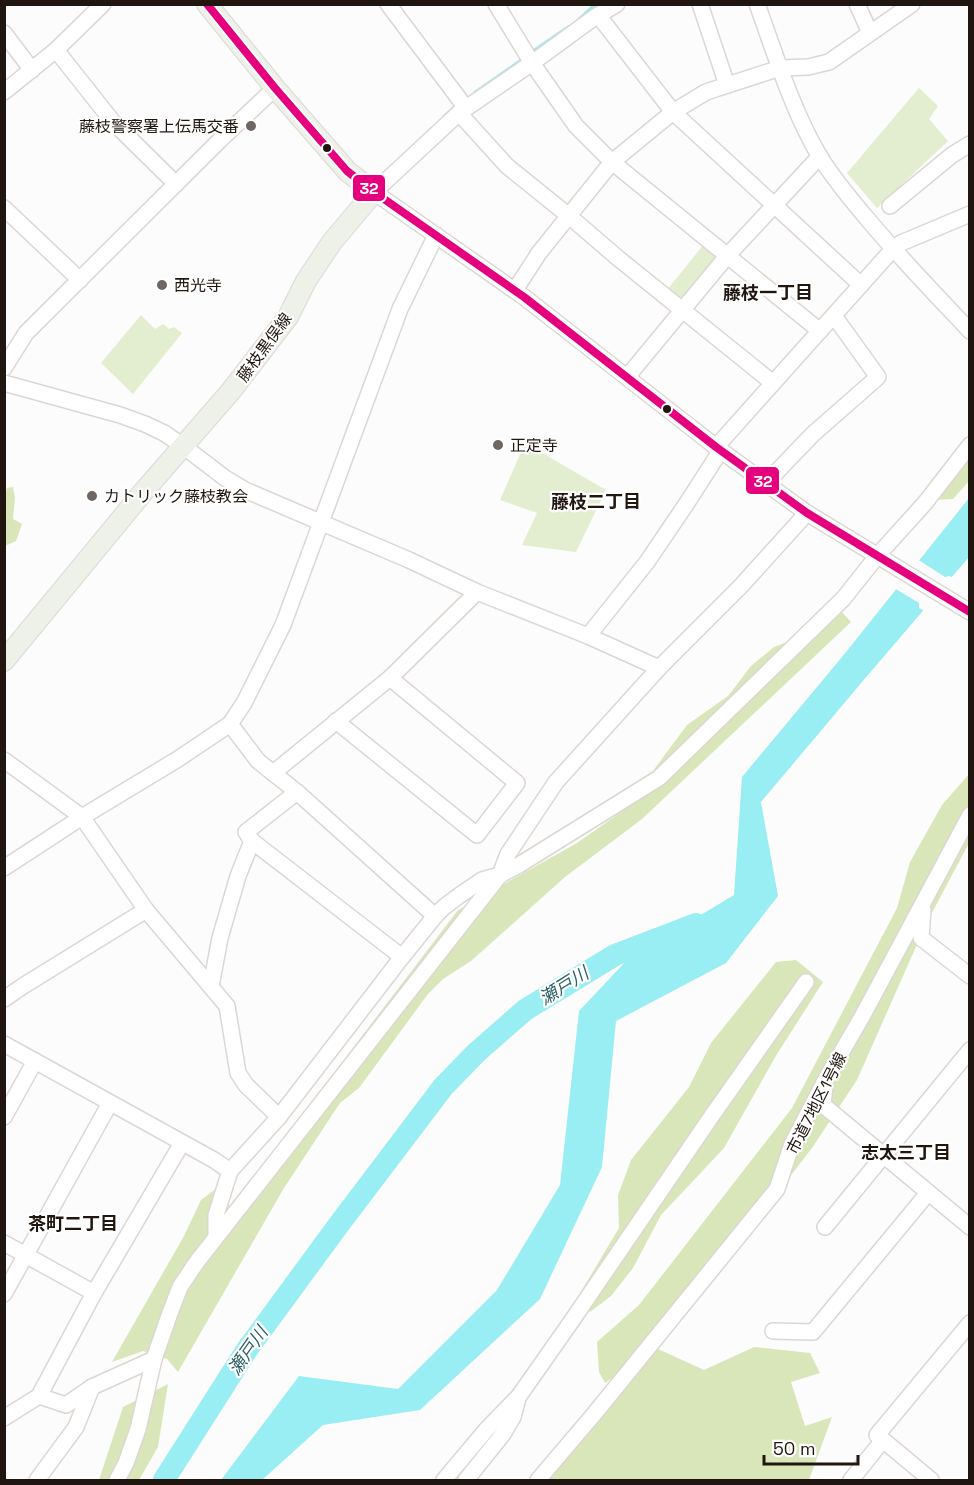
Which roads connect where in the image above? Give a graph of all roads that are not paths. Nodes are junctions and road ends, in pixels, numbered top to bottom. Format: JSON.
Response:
{"nodes":[{"id":1,"x":103,"y":4,"type":"edge"},
{"id":2,"x":207,"y":4,"type":"edge"},
{"id":3,"x":388,"y":4,"type":"edge"},
{"id":4,"x":496,"y":4,"type":"edge"},
{"id":5,"x":617,"y":4,"type":"edge"},
{"id":6,"x":700,"y":4,"type":"edge"},
{"id":7,"x":757,"y":4,"type":"edge"},
{"id":8,"x":857,"y":4,"type":"edge"},
{"id":9,"x":912,"y":4,"type":"edge"},
{"id":10,"x":598,"y":15,"type":"junction"},
{"id":11,"x":4,"y":33,"type":"edge"},
{"id":12,"x":870,"y":33,"type":"junction"},
{"id":13,"x":56,"y":50,"type":"junction"},
{"id":14,"x":532,"y":63,"type":"junction"},
{"id":15,"x":780,"y":68,"type":"junction"},
{"id":16,"x":32,"y":70,"type":"junction"},
{"id":17,"x":727,"y":85,"type":"junction"},
{"id":18,"x":275,"y":88,"type":"junction"},
{"id":19,"x":4,"y":92,"type":"edge"},
{"id":20,"x":462,"y":111,"type":"junction"},
{"id":21,"x":673,"y":112,"type":"junction"},
{"id":22,"x":969,"y":144,"type":"edge"},
{"id":23,"x":820,"y":156,"type":"junction"},
{"id":24,"x":612,"y":162,"type":"junction"},
{"id":25,"x":176,"y":184,"type":"junction"},
{"id":26,"x":374,"y":192,"type":"junction"},
{"id":27,"x":774,"y":206,"type":"junction"},
{"id":28,"x":890,"y":206,"type":"dead end"},
{"id":29,"x":4,"y":208,"type":"edge"},
{"id":30,"x":969,"y":214,"type":"edge"},
{"id":31,"x":569,"y":216,"type":"junction"},
{"id":32,"x":436,"y":235,"type":"junction"},
{"id":33,"x":897,"y":246,"type":"junction"},
{"id":34,"x":728,"y":255,"type":"junction"},
{"id":35,"x":80,"y":280,"type":"junction"},
{"id":36,"x":861,"y":285,"type":"junction"},
{"id":37,"x":515,"y":290,"type":"junction"},
{"id":38,"x":683,"y":310,"type":"junction"},
{"id":39,"x":834,"y":316,"type":"junction"},
{"id":40,"x":969,"y":317,"type":"edge"},
{"id":41,"x":820,"y":331,"type":"junction"},
{"id":42,"x":969,"y":331,"type":"edge"},
{"id":43,"x":4,"y":368,"type":"edge"},
{"id":44,"x":627,"y":377,"type":"junction"},
{"id":45,"x":4,"y":383,"type":"edge"},
{"id":46,"x":773,"y":383,"type":"junction"},
{"id":47,"x":969,"y":445,"type":"edge"},
{"id":48,"x":183,"y":446,"type":"junction"},
{"id":49,"x":718,"y":448,"type":"junction"},
{"id":50,"x":766,"y":483,"type":"junction"},
{"id":51,"x":807,"y":513,"type":"junction"},
{"id":52,"x":321,"y":522,"type":"junction"},
{"id":53,"x":884,"y":559,"type":"junction"},
{"id":54,"x":477,"y":592,"type":"junction"},
{"id":55,"x":969,"y":612,"type":"edge"},
{"id":56,"x":588,"y":636,"type":"junction"},
{"id":57,"x":4,"y":661,"type":"edge"},
{"id":58,"x":660,"y":668,"type":"junction"},
{"id":59,"x":390,"y":678,"type":"junction"},
{"id":60,"x":336,"y":721,"type":"junction"},
{"id":61,"x":230,"y":724,"type":"junction"},
{"id":62,"x":4,"y":760,"type":"edge"},
{"id":63,"x":273,"y":773,"type":"junction"},
{"id":64,"x":297,"y":792,"type":"junction"},
{"id":65,"x":969,"y":815,"type":"edge"},
{"id":66,"x":82,"y":817,"type":"junction"},
{"id":67,"x":252,"y":841,"type":"junction"},
{"id":68,"x":4,"y":868,"type":"edge"},
{"id":69,"x":500,"y":875,"type":"junction"},
{"id":70,"x":923,"y":903,"type":"junction"},
{"id":71,"x":147,"y":910,"type":"junction"},
{"id":72,"x":435,"y":916,"type":"junction"},
{"id":73,"x":402,"y":957,"type":"junction"},
{"id":74,"x":969,"y":976,"type":"edge"},
{"id":75,"x":806,"y":982,"type":"dead end"},
{"id":76,"x":211,"y":986,"type":"junction"},
{"id":77,"x":4,"y":999,"type":"edge"},
{"id":78,"x":4,"y":1044,"type":"edge"},
{"id":79,"x":969,"y":1050,"type":"edge"},
{"id":80,"x":35,"y":1061,"type":"junction"},
{"id":81,"x":826,"y":1079,"type":"junction"},
{"id":82,"x":110,"y":1103,"type":"junction"},
{"id":83,"x":4,"y":1117,"type":"edge"},
{"id":84,"x":279,"y":1117,"type":"junction"},
{"id":85,"x":182,"y":1143,"type":"junction"},
{"id":86,"x":884,"y":1156,"type":"junction"},
{"id":87,"x":230,"y":1171,"type":"junction"},
{"id":88,"x":928,"y":1193,"type":"junction"},
{"id":89,"x":825,"y":1227,"type":"dead end"},
{"id":90,"x":969,"y":1227,"type":"edge"},
{"id":91,"x":216,"y":1237,"type":"junction"},
{"id":92,"x":4,"y":1243,"type":"edge"},
{"id":93,"x":26,"y":1255,"type":"junction"},
{"id":94,"x":94,"y":1293,"type":"junction"},
{"id":95,"x":4,"y":1294,"type":"edge"},
{"id":96,"x":969,"y":1324,"type":"edge"},
{"id":97,"x":773,"y":1331,"type":"dead end"},
{"id":98,"x":154,"y":1359,"type":"junction"},
{"id":99,"x":92,"y":1387,"type":"junction"},
{"id":100,"x":519,"y":1395,"type":"junction"},
{"id":101,"x":39,"y":1396,"type":"junction"},
{"id":102,"x":4,"y":1418,"type":"edge"},
{"id":103,"x":883,"y":1440,"type":"junction"},
{"id":104,"x":37,"y":1480,"type":"edge"},
{"id":105,"x":117,"y":1480,"type":"edge"},
{"id":106,"x":444,"y":1480,"type":"edge"},
{"id":107,"x":466,"y":1480,"type":"edge"},
{"id":108,"x":538,"y":1480,"type":"edge"},
{"id":109,"x":851,"y":1480,"type":"edge"},
{"id":110,"x":931,"y":1480,"type":"edge"}],
"edges":[{"from":1,"to":13,"type":"street"},
{"from":2,"to":18,"type":"main road"},
{"from":3,"to":20,"type":"street"},
{"from":4,"to":14,"type":"street"},
{"from":5,"to":10,"type":"street"},
{"from":6,"to":17,"type":"street"},
{"from":7,"to":15,"type":"street"},
{"from":8,"to":12,"type":"street"},
{"from":9,"to":12,"type":"street"},
{"from":10,"to":14,"type":"street"},
{"from":10,"to":21,"type":"street"},
{"from":11,"to":16,"type":"street"},
{"from":12,"to":15,"type":"street"},
{"from":13,"to":16,"type":"street"},
{"from":13,"to":25,"type":"street"},
{"from":14,"to":20,"type":"street"},
{"from":14,"to":24,"type":"street"},
{"from":15,"to":17,"type":"street"},
{"from":15,"to":23,"type":"street"},
{"from":16,"to":19,"type":"street"},
{"from":17,"to":21,"type":"street"},
{"from":18,"to":25,"type":"street"},
{"from":18,"to":26,"type":"main road"},
{"from":20,"to":26,"type":"street"},
{"from":20,"to":31,"type":"street"},
{"from":21,"to":24,"type":"street"},
{"from":21,"to":27,"type":"street"},
{"from":22,"to":28,"type":"street"},
{"from":23,"to":27,"type":"street"},
{"from":23,"to":33,"type":"street"},
{"from":24,"to":31,"type":"street"},
{"from":24,"to":34,"type":"street"},
{"from":25,"to":35,"type":"street"},
{"from":26,"to":32,"type":"street"},
{"from":26,"to":48,"type":"main road","name":"藤枝黒俣線"},
{"from":27,"to":34,"type":"street"},
{"from":27,"to":36,"type":"street"},
{"from":29,"to":35,"type":"street"},
{"from":30,"to":33,"type":"street"},
{"from":31,"to":37,"type":"street"},
{"from":31,"to":38,"type":"street"},
{"from":32,"to":37,"type":"street"},
{"from":32,"to":52,"type":"street"},
{"from":33,"to":36,"type":"street"},
{"from":33,"to":40,"type":"street"},
{"from":33,"to":42,"type":"street"},
{"from":34,"to":38,"type":"street"},
{"from":34,"to":41,"type":"street"},
{"from":35,"to":43,"type":"street"},
{"from":36,"to":39,"type":"street"},
{"from":37,"to":44,"type":"street"},
{"from":38,"to":44,"type":"street"},
{"from":38,"to":46,"type":"street"},
{"from":39,"to":41,"type":"street"},
{"from":39,"to":50,"type":"street"},
{"from":41,"to":46,"type":"street"},
{"from":44,"to":49,"type":"street"},
{"from":45,"to":48,"type":"street"},
{"from":46,"to":49,"type":"street"},
{"from":47,"to":53,"type":"street"},
{"from":48,"to":52,"type":"street"},
{"from":48,"to":57,"type":"main road","name":"藤枝黒俣線"},
{"from":49,"to":50,"type":"street"},
{"from":49,"to":56,"type":"street"},
{"from":50,"to":51,"type":"street"},
{"from":51,"to":53,"type":"street"},
{"from":51,"to":58,"type":"street"},
{"from":52,"to":54,"type":"street"},
{"from":52,"to":61,"type":"street"},
{"from":53,"to":55,"type":"street"},
{"from":53,"to":69,"type":"street"},
{"from":54,"to":56,"type":"street"},
{"from":54,"to":59,"type":"street"},
{"from":56,"to":58,"type":"street"},
{"from":58,"to":69,"type":"street"},
{"from":59,"to":60,"type":"street"},
{"from":59,"to":60,"type":"street"},
{"from":60,"to":63,"type":"street"},
{"from":61,"to":63,"type":"street"},
{"from":61,"to":66,"type":"street"},
{"from":62,"to":66,"type":"street"},
{"from":63,"to":64,"type":"street"},
{"from":64,"to":67,"type":"street"},
{"from":64,"to":72,"type":"street"},
{"from":65,"to":70,"type":"street","name":"市道7地区1号線"},
{"from":66,"to":68,"type":"street"},
{"from":66,"to":71,"type":"street"},
{"from":67,"to":73,"type":"street"},
{"from":67,"to":76,"type":"street"},
{"from":69,"to":72,"type":"street"},
{"from":69,"to":91,"type":"street"},
{"from":70,"to":74,"type":"street"},
{"from":70,"to":81,"type":"street","name":"市道7地区1号線"},
{"from":71,"to":76,"type":"street"},
{"from":71,"to":77,"type":"street"},
{"from":72,"to":73,"type":"street"},
{"from":73,"to":84,"type":"street"},
{"from":75,"to":100,"type":"street"},
{"from":76,"to":84,"type":"street"},
{"from":78,"to":80,"type":"street"},
{"from":79,"to":86,"type":"street"},
{"from":80,"to":82,"type":"street"},
{"from":80,"to":83,"type":"street"},
{"from":81,"to":86,"type":"street"},
{"from":81,"to":108,"type":"street","name":"市道7地区1号線"},
{"from":82,"to":85,"type":"street"},
{"from":82,"to":93,"type":"street"},
{"from":84,"to":87,"type":"street"},
{"from":85,"to":87,"type":"street"},
{"from":85,"to":94,"type":"street"},
{"from":86,"to":88,"type":"street"},
{"from":86,"to":89,"type":"street"},
{"from":87,"to":91,"type":"street"},
{"from":88,"to":90,"type":"street"},
{"from":88,"to":97,"type":"street"},
{"from":91,"to":98,"type":"street"},
{"from":92,"to":93,"type":"street"},
{"from":93,"to":94,"type":"street"},
{"from":93,"to":95,"type":"street"},
{"from":94,"to":101,"type":"street"},
{"from":96,"to":103,"type":"street"},
{"from":98,"to":99,"type":"street"},
{"from":98,"to":105,"type":"street"},
{"from":99,"to":101,"type":"street"},
{"from":99,"to":104,"type":"street"},
{"from":100,"to":106,"type":"street"},
{"from":100,"to":107,"type":"street"},
{"from":101,"to":102,"type":"street"},
{"from":103,"to":109,"type":"street"},
{"from":103,"to":110,"type":"street"}]}
